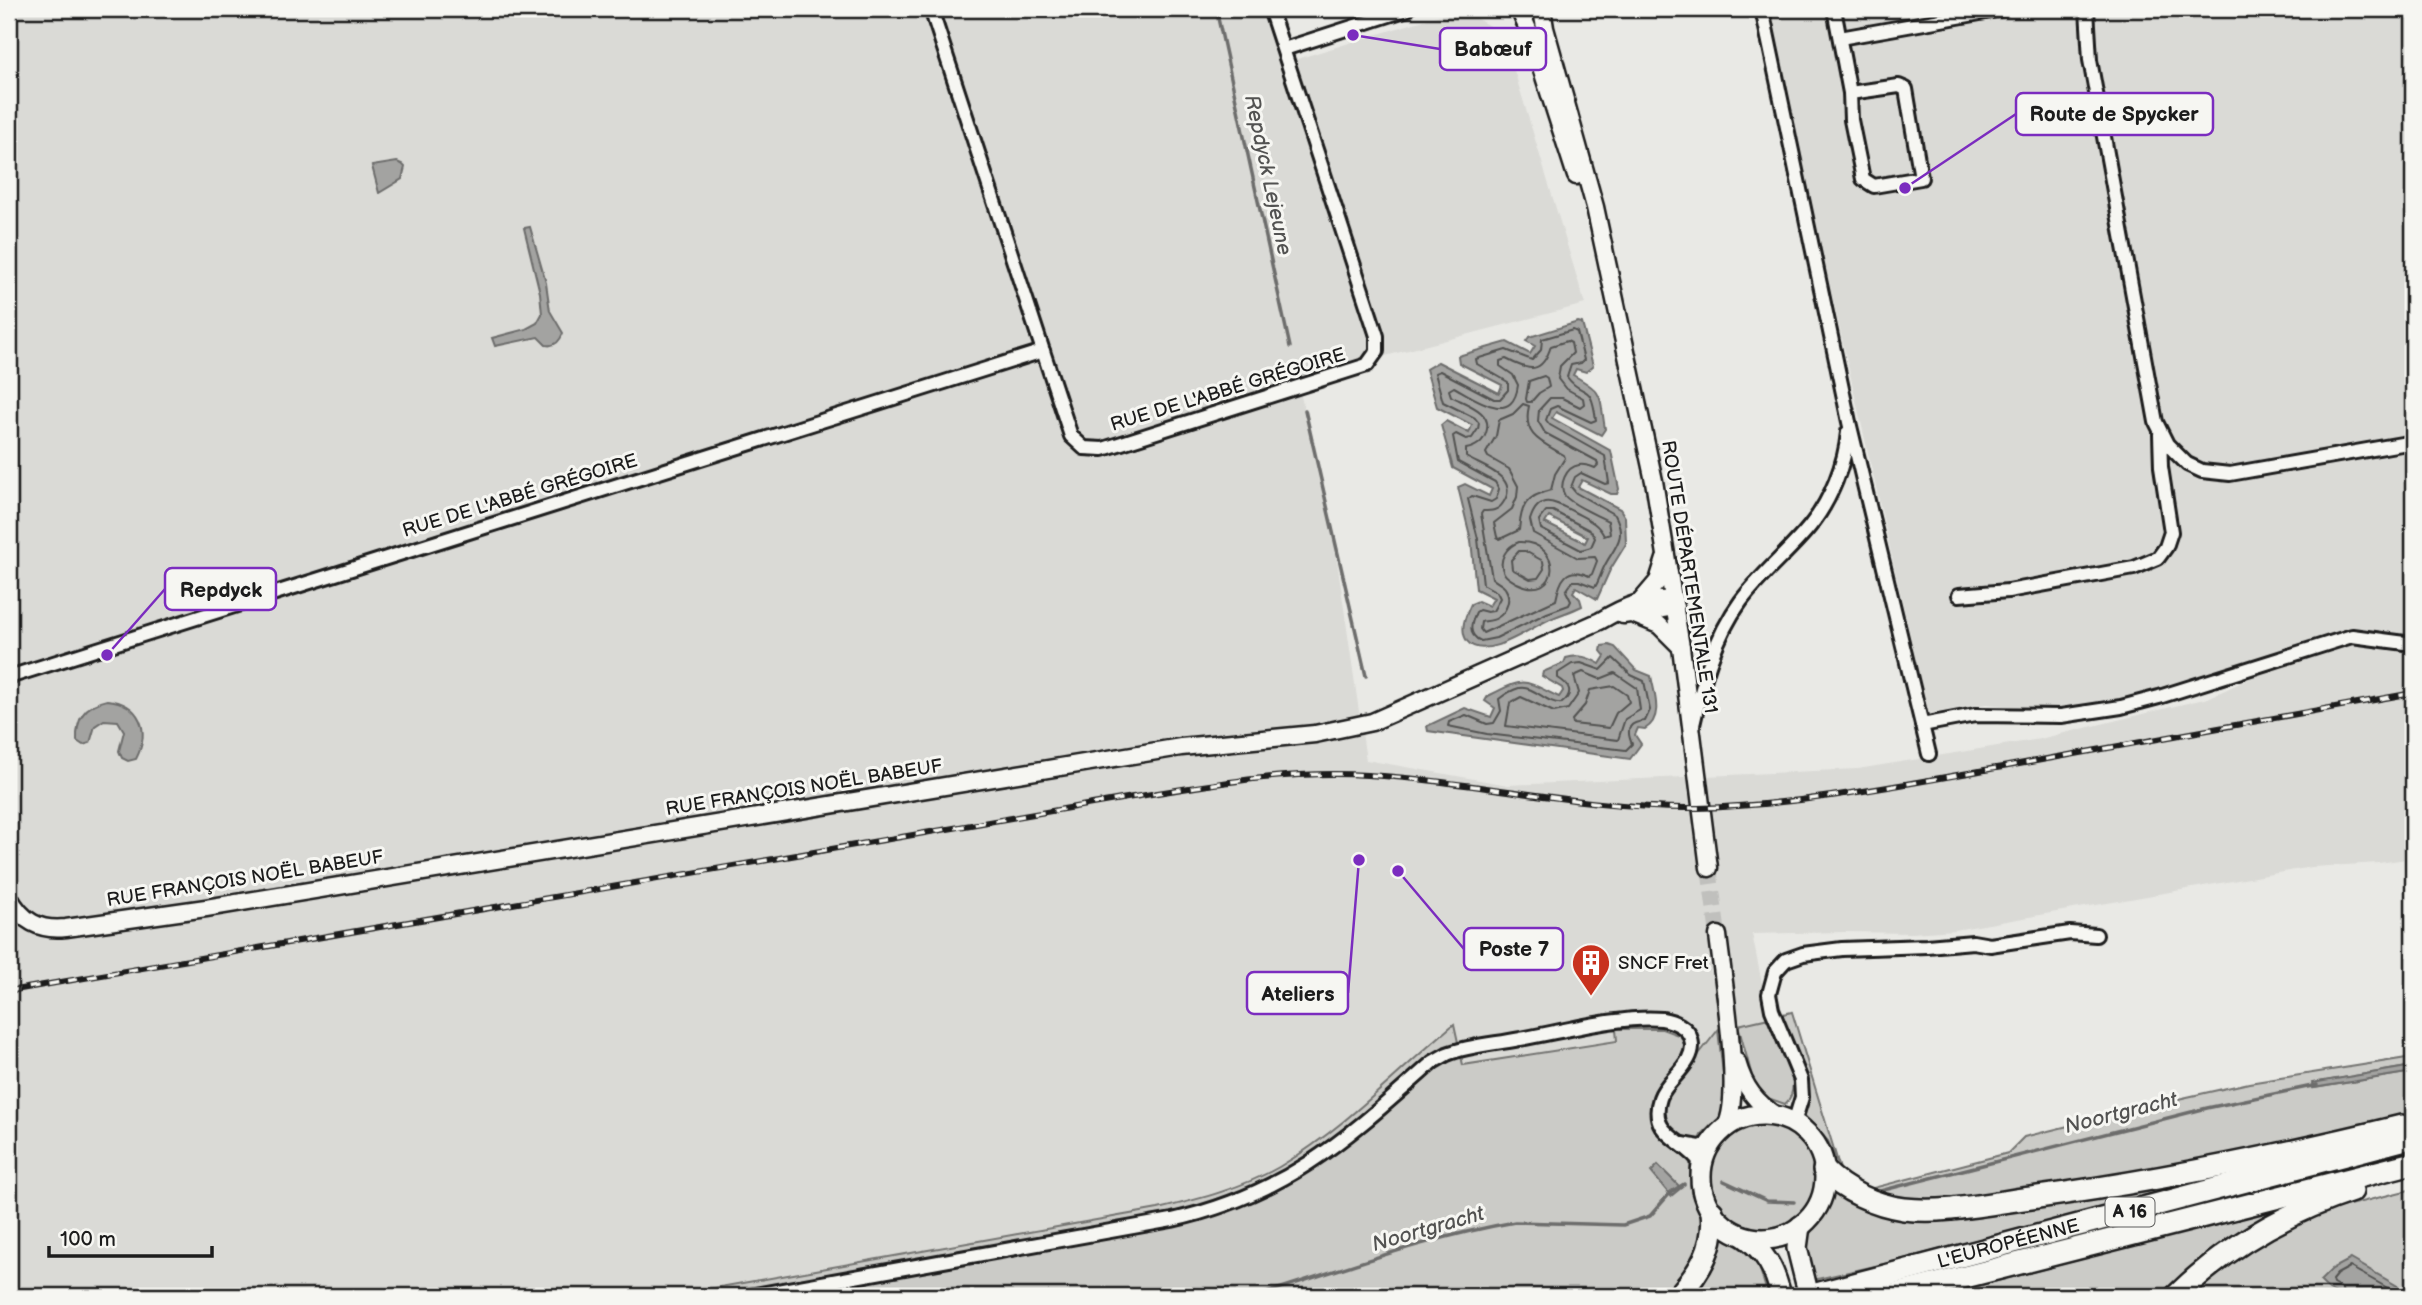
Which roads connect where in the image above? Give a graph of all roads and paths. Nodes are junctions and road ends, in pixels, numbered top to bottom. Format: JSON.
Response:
{"nodes":[{"id":1,"x":932,"y":9,"type":"edge"},
{"id":2,"x":1270,"y":9,"type":"edge"},
{"id":3,"x":1408,"y":9,"type":"edge"},
{"id":4,"x":1519,"y":9,"type":"edge"},
{"id":5,"x":1542,"y":9,"type":"edge"},
{"id":6,"x":1762,"y":9,"type":"edge"},
{"id":7,"x":1834,"y":9,"type":"edge"},
{"id":8,"x":2003,"y":9,"type":"edge"},
{"id":9,"x":2087,"y":9,"type":"edge"},
{"id":10,"x":1386,"y":11,"type":"edge"},
{"id":11,"x":1840,"y":38,"type":"junction"},
{"id":12,"x":1284,"y":49,"type":"junction"},
{"id":13,"x":1850,"y":93,"type":"junction"},
{"id":14,"x":1613,"y":295,"type":"junction"},
{"id":15,"x":1043,"y":351,"type":"junction"},
{"id":16,"x":1849,"y":422,"type":"junction"},
{"id":17,"x":2160,"y":433,"type":"junction"},
{"id":18,"x":2413,"y":442,"type":"edge"},
{"id":19,"x":1666,"y":553,"type":"junction"},
{"id":20,"x":1959,"y":595,"type":"dead end"},
{"id":21,"x":1641,"y":601,"type":"junction"},
{"id":22,"x":1674,"y":603,"type":"junction"},
{"id":23,"x":1627,"y":614,"type":"junction"},
{"id":24,"x":1600,"y":621,"type":"junction"},
{"id":25,"x":2413,"y":644,"type":"edge"},
{"id":26,"x":1681,"y":647,"type":"junction"},
{"id":27,"x":9,"y":677,"type":"edge"},
{"id":28,"x":1922,"y":725,"type":"junction"},
{"id":29,"x":1692,"y":729,"type":"junction"},
{"id":30,"x":1928,"y":754,"type":"dead end"},
{"id":31,"x":1709,"y":868,"type":"tunnel mouth"},
{"id":32,"x":9,"y":900,"type":"edge"},
{"id":33,"x":1718,"y":935,"type":"tunnel mouth"},
{"id":34,"x":2096,"y":936,"type":"dead end"},
{"id":35,"x":1729,"y":1030,"type":"junction"},
{"id":36,"x":1786,"y":1120,"type":"junction"},
{"id":37,"x":2413,"y":1123,"type":"edge"},
{"id":38,"x":1726,"y":1126,"type":"junction"},
{"id":39,"x":2413,"y":1137,"type":"edge"},
{"id":40,"x":1676,"y":1142,"type":"junction"},
{"id":41,"x":1709,"y":1144,"type":"junction"},
{"id":42,"x":2413,"y":1163,"type":"edge"},
{"id":43,"x":1702,"y":1165,"type":"junction"},
{"id":44,"x":1824,"y":1170,"type":"junction"},
{"id":45,"x":2413,"y":1173,"type":"edge"},
{"id":46,"x":1712,"y":1212,"type":"junction"},
{"id":47,"x":1800,"y":1226,"type":"junction"},
{"id":48,"x":1742,"y":1235,"type":"junction"},
{"id":49,"x":749,"y":1296,"type":"edge"},
{"id":50,"x":1678,"y":1296,"type":"edge"},
{"id":51,"x":1781,"y":1296,"type":"edge"},
{"id":52,"x":1809,"y":1296,"type":"edge"},
{"id":53,"x":1890,"y":1296,"type":"edge"},
{"id":54,"x":2176,"y":1296,"type":"edge"}],
"edges":[{"from":1,"to":15,"type":"street","name":"RUE DE L'ABBÉ GRÉGOIRE"},
{"from":2,"to":12,"type":"street","name":"RUE DE L'ABBÉ GRÉGOIRE"},
{"from":3,"to":10,"type":"street"},
{"from":4,"to":14,"type":"street","name":"ROUTE DÉPARTEMENTALE 131"},
{"from":5,"to":14,"type":"street","name":"ROUTE DÉPARTEMENTALE 131"},
{"from":6,"to":16,"type":"street"},
{"from":7,"to":11,"type":"street"},
{"from":8,"to":11,"type":"street"},
{"from":9,"to":17,"type":"street"},
{"from":10,"to":12,"type":"street"},
{"from":11,"to":13,"type":"street"},
{"from":12,"to":15,"type":"street","name":"RUE DE L'ABBÉ GRÉGOIRE"},
{"from":13,"to":13,"type":"street"},
{"from":14,"to":19,"type":"street","name":"ROUTE DÉPARTEMENTALE 131"},
{"from":15,"to":27,"type":"street","name":"RUE DE L'ABBÉ GRÉGOIRE"},
{"from":16,"to":28,"type":"street"},
{"from":16,"to":29,"type":"street"},
{"from":17,"to":18,"type":"street"},
{"from":17,"to":20,"type":"street"},
{"from":19,"to":21,"type":"street"},
{"from":19,"to":22,"type":"street","name":"ROUTE DÉPARTEMENTALE 131"},
{"from":21,"to":22,"type":"street","name":"RUE FRANÇOIS NOËL BABEUF"},
{"from":21,"to":24,"type":"street","name":"RUE FRANÇOIS NOËL BABEUF"},
{"from":22,"to":23,"type":"street","name":"RUE FRANÇOIS NOËL BABEUF"},
{"from":22,"to":26,"type":"street","name":"ROUTE DÉPARTEMENTALE 131"},
{"from":23,"to":24,"type":"street","name":"RUE FRANÇOIS NOËL BABEUF"},
{"from":23,"to":26,"type":"street"},
{"from":24,"to":32,"type":"street","name":"RUE FRANÇOIS NOËL BABEUF"},
{"from":25,"to":28,"type":"street"},
{"from":26,"to":29,"type":"street","name":"ROUTE DÉPARTEMENTALE 131"},
{"from":28,"to":30,"type":"street"},
{"from":29,"to":31,"type":"street","name":"ROUTE DÉPARTEMENTALE 131"},
{"from":33,"to":35,"type":"street"},
{"from":34,"to":36,"type":"street"},
{"from":35,"to":36,"type":"street"},
{"from":35,"to":38,"type":"street"},
{"from":36,"to":38,"type":"main road"},
{"from":36,"to":44,"type":"main road"},
{"from":37,"to":44,"type":"highway"},
{"from":38,"to":41,"type":"main road"},
{"from":39,"to":52,"type":"highway","name":"L'EUROPÉENNE","number":"A 16"},
{"from":40,"to":41,"type":"street"},
{"from":40,"to":43,"type":"street"},
{"from":40,"to":49,"type":"street"},
{"from":41,"to":43,"type":"main road"},
{"from":42,"to":53,"type":"highway","name":"L'EUROPÉENNE","number":"A 16"},
{"from":43,"to":46,"type":"main road"},
{"from":44,"to":47,"type":"main road"},
{"from":45,"to":54,"type":"highway"},
{"from":46,"to":48,"type":"main road"},
{"from":46,"to":50,"type":"highway"},
{"from":47,"to":48,"type":"main road"},
{"from":47,"to":52,"type":"main road"},
{"from":48,"to":51,"type":"main road"}]}
